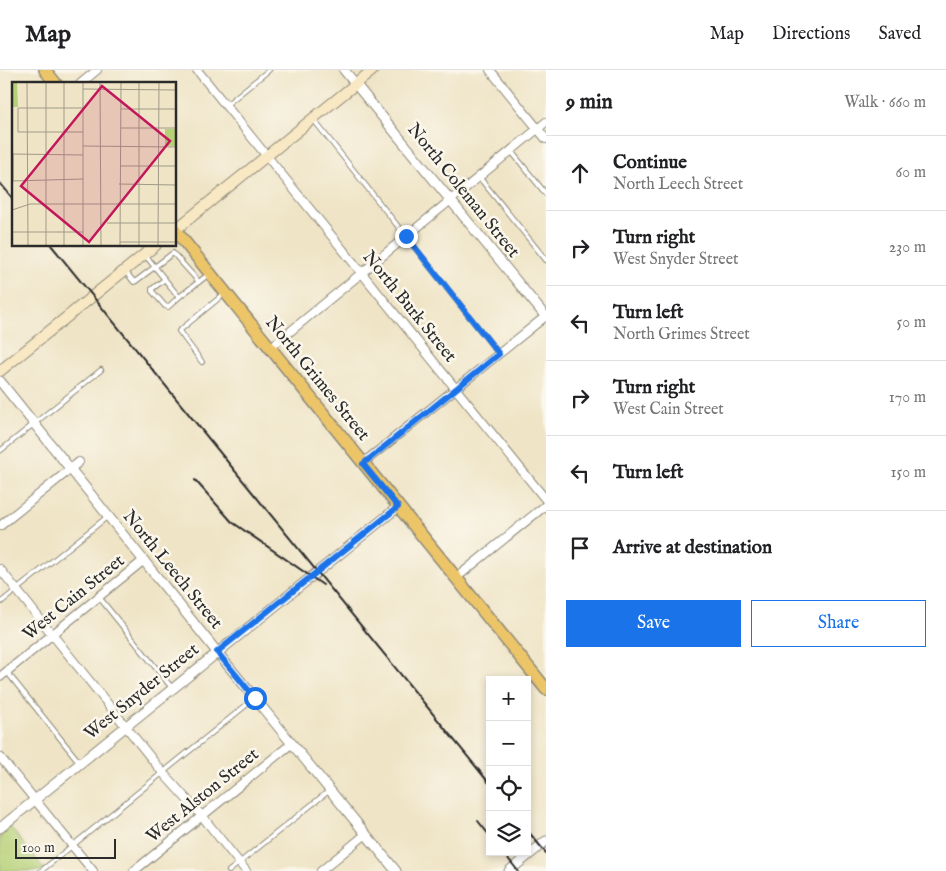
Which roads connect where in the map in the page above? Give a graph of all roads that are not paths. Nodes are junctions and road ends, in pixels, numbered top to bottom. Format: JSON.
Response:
{"nodes":[{"id":1,"x":45,"y":70,"type":"edge"},
{"id":2,"x":97,"y":70,"type":"edge"},
{"id":3,"x":197,"y":70,"type":"edge"},
{"id":4,"x":269,"y":70,"type":"edge"},
{"id":5,"x":344,"y":70,"type":"edge"},
{"id":6,"x":373,"y":70,"type":"edge"},
{"id":7,"x":490,"y":70,"type":"edge"},
{"id":8,"x":54,"y":82,"type":"edge"},
{"id":9,"x":82,"y":82,"type":"edge"},
{"id":10,"x":356,"y":84,"type":"junction"},
{"id":11,"x":226,"y":105,"type":"junction"},
{"id":12,"x":313,"y":119,"type":"junction"},
{"id":13,"x":546,"y":122,"type":"edge"},
{"id":14,"x":538,"y":129,"type":"junction"},
{"id":15,"x":546,"y":139,"type":"edge"},
{"id":16,"x":511,"y":151,"type":"junction"},
{"id":17,"x":266,"y":156,"type":"junction"},
{"id":18,"x":479,"y":177,"type":"junction"},
{"id":19,"x":546,"y":194,"type":"edge"},
{"id":20,"x":450,"y":200,"type":"junction"},
{"id":21,"x":176,"y":229,"type":"edge"},
{"id":22,"x":176,"y":231,"type":"edge"},
{"id":23,"x":406,"y":236,"type":"junction"},
{"id":24,"x":155,"y":246,"type":"edge"},
{"id":25,"x":144,"y":254,"type":"junction"},
{"id":26,"x":546,"y":260,"type":"edge"},
{"id":27,"x":154,"y":266,"type":"junction"},
{"id":28,"x":124,"y":270,"type":"junction"},
{"id":29,"x":210,"y":273,"type":"junction"},
{"id":30,"x":362,"y":273,"type":"junction"},
{"id":31,"x":165,"y":279,"type":"junction"},
{"id":32,"x":199,"y":282,"type":"junction"},
{"id":33,"x":225,"y":293,"type":"junction"},
{"id":34,"x":180,"y":297,"type":"junction"},
{"id":35,"x":546,"y":317,"type":"edge"},
{"id":36,"x":270,"y":348,"type":"junction"},
{"id":37,"x":499,"y":354,"type":"junction"},
{"id":38,"x":202,"y":362,"type":"dead end"},
{"id":39,"x":102,"y":370,"type":"dead end"},
{"id":40,"x":0,"y":371,"type":"edge"},
{"id":41,"x":0,"y":381,"type":"edge"},
{"id":42,"x":456,"y":389,"type":"junction"},
{"id":43,"x":34,"y":424,"type":"junction"},
{"id":44,"x":0,"y":451,"type":"edge"},
{"id":45,"x":79,"y":462,"type":"dead end"},
{"id":46,"x":363,"y":464,"type":"junction"},
{"id":47,"x":71,"y":469,"type":"junction"},
{"id":48,"x":546,"y":500,"type":"edge"},
{"id":49,"x":546,"y":505,"type":"edge"},
{"id":50,"x":398,"y":507,"type":"junction"},
{"id":51,"x":108,"y":516,"type":"junction"},
{"id":52,"x":0,"y":526,"type":"edge"},
{"id":53,"x":144,"y":560,"type":"junction"},
{"id":54,"x":0,"y":569,"type":"edge"},
{"id":55,"x":456,"y":578,"type":"junction"},
{"id":56,"x":16,"y":589,"type":"junction"},
{"id":57,"x":99,"y":597,"type":"junction"},
{"id":58,"x":0,"y":603,"type":"edge"},
{"id":59,"x":53,"y":635,"type":"junction"},
{"id":60,"x":217,"y":652,"type":"junction"},
{"id":61,"x":3,"y":674,"type":"edge"},
{"id":62,"x":172,"y":688,"type":"junction"},
{"id":63,"x":546,"y":689,"type":"edge"},
{"id":64,"x":255,"y":698,"type":"junction"},
{"id":65,"x":126,"y":726,"type":"junction"},
{"id":66,"x":291,"y":744,"type":"junction"},
{"id":67,"x":0,"y":757,"type":"edge"},
{"id":68,"x":80,"y":763,"type":"junction"},
{"id":69,"x":163,"y":773,"type":"junction"},
{"id":70,"x":330,"y":790,"type":"junction"},
{"id":71,"x":35,"y":800,"type":"junction"},
{"id":72,"x":202,"y":816,"type":"junction"},
{"id":73,"x":0,"y":828,"type":"edge"},
{"id":74,"x":366,"y":834,"type":"junction"},
{"id":75,"x":546,"y":841,"type":"edge"},
{"id":76,"x":72,"y":846,"type":"junction"},
{"id":77,"x":239,"y":862,"type":"junction"},
{"id":78,"x":41,"y":871,"type":"edge"},
{"id":79,"x":93,"y":871,"type":"edge"},
{"id":80,"x":134,"y":871,"type":"edge"},
{"id":81,"x":229,"y":871,"type":"edge"},
{"id":82,"x":246,"y":871,"type":"edge"},
{"id":83,"x":321,"y":871,"type":"edge"},
{"id":84,"x":396,"y":871,"type":"edge"},
{"id":85,"x":509,"y":871,"type":"edge"}],
"edges":[{"from":1,"to":8,"type":"main road"},
{"from":2,"to":9,"type":"street"},
{"from":3,"to":11,"type":"street","name":"North Burk Street"},
{"from":4,"to":11,"type":"lane"},
{"from":5,"to":10,"type":"street","name":"North Coleman Street"},
{"from":6,"to":10,"type":"main road"},
{"from":7,"to":14,"type":"street"},
{"from":10,"to":12,"type":"main road"},
{"from":10,"to":20,"type":"street","name":"North Coleman Street"},
{"from":11,"to":17,"type":"street","name":"North Burk Street"},
{"from":12,"to":17,"type":"main road"},
{"from":12,"to":23,"type":"lane"},
{"from":13,"to":14,"type":"street"},
{"from":14,"to":15,"type":"street"},
{"from":14,"to":16,"type":"street"},
{"from":16,"to":18,"type":"street"},
{"from":16,"to":19,"type":"lane"},
{"from":17,"to":21,"type":"main road"},
{"from":17,"to":30,"type":"street","name":"North Burk Street"},
{"from":18,"to":20,"type":"street"},
{"from":18,"to":26,"type":"lane"},
{"from":20,"to":23,"type":"street"},
{"from":20,"to":35,"type":"street","name":"North Coleman Street"},
{"from":22,"to":29,"type":"main road","name":"North Grimes Street"},
{"from":23,"to":30,"type":"street"},
{"from":23,"to":37,"type":"lane"},
{"from":24,"to":25,"type":"main road"},
{"from":25,"to":27,"type":"lane"},
{"from":25,"to":28,"type":"main road"},
{"from":27,"to":28,"type":"lane"},
{"from":27,"to":31,"type":"lane"},
{"from":27,"to":32,"type":"lane"},
{"from":28,"to":40,"type":"main road"},
{"from":29,"to":32,"type":"lane"},
{"from":29,"to":33,"type":"main road","name":"North Grimes Street"},
{"from":30,"to":36,"type":"street"},
{"from":30,"to":42,"type":"street","name":"North Burk Street"},
{"from":31,"to":34,"type":"lane"},
{"from":31,"to":34,"type":"lane"},
{"from":32,"to":34,"type":"lane"},
{"from":33,"to":36,"type":"main road","name":"North Grimes Street"},
{"from":33,"to":38,"type":"lane"},
{"from":35,"to":37,"type":"street"},
{"from":36,"to":46,"type":"main road","name":"North Grimes Street"},
{"from":37,"to":42,"type":"street"},
{"from":39,"to":43,"type":"lane"},
{"from":41,"to":43,"type":"street","name":"North Leech Street"},
{"from":42,"to":46,"type":"street"},
{"from":42,"to":48,"type":"street","name":"North Burk Street"},
{"from":43,"to":44,"type":"lane"},
{"from":43,"to":47,"type":"street","name":"North Leech Street"},
{"from":45,"to":47,"type":"street"},
{"from":46,"to":50,"type":"main road","name":"North Grimes Street"},
{"from":47,"to":51,"type":"street","name":"North Leech Street"},
{"from":47,"to":52,"type":"street"},
{"from":49,"to":55,"type":"street"},
{"from":50,"to":55,"type":"main road","name":"North Grimes Street"},
{"from":50,"to":60,"type":"street","name":"West Snyder Street"},
{"from":51,"to":53,"type":"street","name":"North Leech Street"},
{"from":51,"to":56,"type":"lane"},
{"from":53,"to":57,"type":"street","name":"West Cain Street"},
{"from":53,"to":60,"type":"street","name":"North Leech Street"},
{"from":54,"to":56,"type":"street"},
{"from":55,"to":63,"type":"main road","name":"North Grimes Street"},
{"from":56,"to":58,"type":"lane"},
{"from":56,"to":59,"type":"street"},
{"from":57,"to":59,"type":"street","name":"West Cain Street"},
{"from":57,"to":62,"type":"lane"},
{"from":59,"to":61,"type":"street","name":"West Cain Street"},
{"from":59,"to":65,"type":"street"},
{"from":60,"to":62,"type":"street","name":"West Snyder Street"},
{"from":60,"to":64,"type":"street","name":"North Leech Street"},
{"from":61,"to":68,"type":"lane"},
{"from":62,"to":65,"type":"street","name":"West Snyder Street"},
{"from":64,"to":66,"type":"street","name":"North Leech Street"},
{"from":64,"to":69,"type":"lane"},
{"from":65,"to":68,"type":"street","name":"West Snyder Street"},
{"from":65,"to":69,"type":"street"},
{"from":66,"to":70,"type":"street","name":"North Leech Street"},
{"from":66,"to":72,"type":"street","name":"West Alston Street"},
{"from":67,"to":71,"type":"street"},
{"from":68,"to":71,"type":"street","name":"West Snyder Street"},
{"from":69,"to":72,"type":"street"},
{"from":69,"to":76,"type":"lane"},
{"from":70,"to":74,"type":"street","name":"North Leech Street"},
{"from":70,"to":77,"type":"lane"},
{"from":71,"to":73,"type":"street","name":"West Snyder Street"},
{"from":71,"to":76,"type":"street"},
{"from":72,"to":77,"type":"street"},
{"from":72,"to":80,"type":"street","name":"West Alston Street"},
{"from":74,"to":83,"type":"street"},
{"from":74,"to":84,"type":"street","name":"North Leech Street"},
{"from":75,"to":85,"type":"street"},
{"from":76,"to":78,"type":"lane"},
{"from":76,"to":79,"type":"street"},
{"from":77,"to":81,"type":"lane"},
{"from":77,"to":82,"type":"street"}]}
